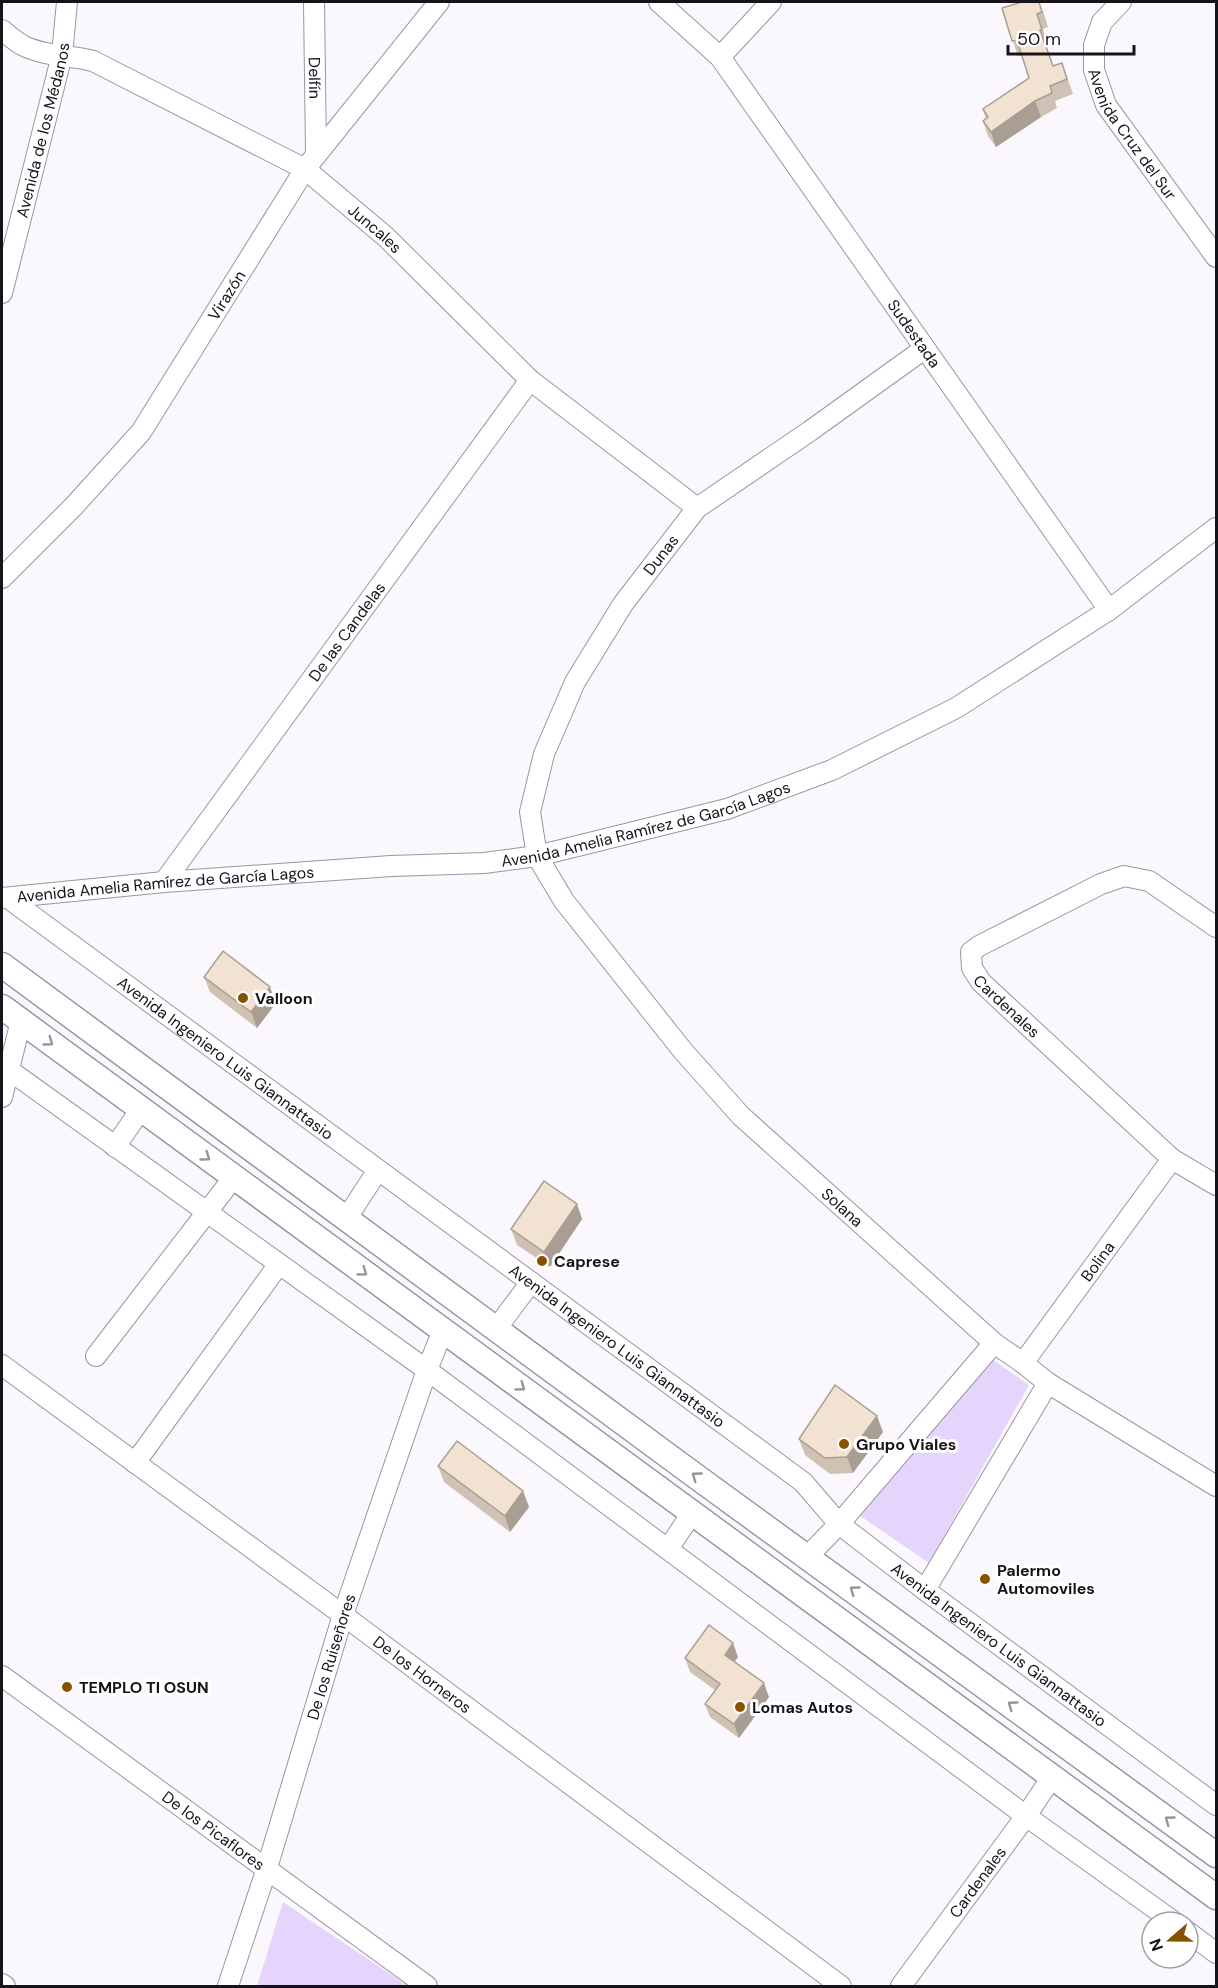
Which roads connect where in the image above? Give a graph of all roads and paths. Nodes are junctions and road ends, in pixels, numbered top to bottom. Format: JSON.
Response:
{"nodes":[{"id":1,"x":67,"y":2,"type":"edge"},
{"id":2,"x":314,"y":2,"type":"edge"},
{"id":3,"x":439,"y":2,"type":"edge"},
{"id":4,"x":659,"y":2,"type":"edge"},
{"id":5,"x":771,"y":2,"type":"edge"},
{"id":6,"x":1121,"y":2,"type":"edge"},
{"id":7,"x":2,"y":30,"type":"edge"},
{"id":8,"x":62,"y":55,"type":"junction"},
{"id":9,"x":720,"y":57,"type":"junction"},
{"id":10,"x":311,"y":162,"type":"junction"},
{"id":11,"x":1216,"y":257,"type":"edge"},
{"id":12,"x":2,"y":293,"type":"edge"},
{"id":13,"x":924,"y":349,"type":"junction"},
{"id":14,"x":530,"y":380,"type":"junction"},
{"id":15,"x":697,"y":508,"type":"junction"},
{"id":16,"x":1216,"y":528,"type":"edge"},
{"id":17,"x":2,"y":578,"type":"edge"},
{"id":18,"x":1109,"y":609,"type":"junction"},
{"id":19,"x":537,"y":856,"type":"junction"},
{"id":20,"x":164,"y":882,"type":"junction"},
{"id":21,"x":4,"y":898,"type":"edge"},
{"id":22,"x":1216,"y":927,"type":"edge"},
{"id":23,"x":2,"y":965,"type":"edge"},
{"id":24,"x":2,"y":1007,"type":"edge"},
{"id":25,"x":21,"y":1021,"type":"junction"},
{"id":26,"x":5,"y":1068,"type":"edge"},
{"id":27,"x":2,"y":1097,"type":"edge"},
{"id":28,"x":141,"y":1109,"type":"junction"},
{"id":29,"x":116,"y":1147,"type":"junction"},
{"id":30,"x":1172,"y":1159,"type":"junction"},
{"id":31,"x":378,"y":1170,"type":"junction"},
{"id":32,"x":234,"y":1177,"type":"junction"},
{"id":33,"x":1216,"y":1185,"type":"edge"},
{"id":34,"x":205,"y":1211,"type":"junction"},
{"id":35,"x":346,"y":1219,"type":"junction"},
{"id":36,"x":279,"y":1264,"type":"junction"},
{"id":37,"x":531,"y":1282,"type":"junction"},
{"id":38,"x":496,"y":1329,"type":"junction"},
{"id":39,"x":443,"y":1330,"type":"junction"},
{"id":40,"x":994,"y":1343,"type":"junction"},
{"id":41,"x":96,"y":1356,"type":"dead end"},
{"id":42,"x":1023,"y":1363,"type":"junction"},
{"id":43,"x":2,"y":1365,"type":"edge"},
{"id":44,"x":427,"y":1370,"type":"junction"},
{"id":45,"x":1048,"y":1383,"type":"junction"},
{"id":46,"x":135,"y":1463,"type":"junction"},
{"id":47,"x":1216,"y":1486,"type":"edge"},
{"id":48,"x":692,"y":1513,"type":"junction"},
{"id":49,"x":839,"y":1524,"type":"junction"},
{"id":50,"x":668,"y":1550,"type":"junction"},
{"id":51,"x":808,"y":1556,"type":"junction"},
{"id":52,"x":925,"y":1590,"type":"junction"},
{"id":53,"x":343,"y":1615,"type":"junction"},
{"id":54,"x":2,"y":1676,"type":"edge"},
{"id":55,"x":1052,"y":1777,"type":"junction"},
{"id":56,"x":1216,"y":1805,"type":"edge"},
{"id":57,"x":1026,"y":1816,"type":"junction"},
{"id":58,"x":1216,"y":1855,"type":"edge"},
{"id":59,"x":266,"y":1871,"type":"junction"},
{"id":60,"x":1216,"y":1897,"type":"edge"},
{"id":61,"x":1157,"y":1910,"type":"edge"},
{"id":62,"x":1200,"y":1941,"type":"edge"},
{"id":63,"x":1216,"y":1953,"type":"edge"},
{"id":64,"x":2,"y":1984,"type":"edge"},
{"id":65,"x":5,"y":1986,"type":"edge"},
{"id":66,"x":228,"y":1986,"type":"edge"},
{"id":67,"x":427,"y":1986,"type":"edge"},
{"id":68,"x":841,"y":1986,"type":"edge"},
{"id":69,"x":901,"y":1986,"type":"edge"}],
"edges":[{"from":1,"to":8,"type":"street","name":"Avenida de los Médanos"},
{"from":2,"to":10,"type":"street","name":"Delfín"},
{"from":3,"to":10,"type":"street","name":"Virazón"},
{"from":4,"to":9,"type":"street","name":"Sudestada"},
{"from":5,"to":9,"type":"street"},
{"from":6,"to":11,"type":"street","name":"Avenida Cruz del Sur"},
{"from":7,"to":8,"type":"street","name":"Juncales"},
{"from":8,"to":10,"type":"street","name":"Juncales"},
{"from":8,"to":12,"type":"street","name":"Avenida de los Médanos"},
{"from":9,"to":13,"type":"street","name":"Sudestada"},
{"from":10,"to":14,"type":"street","name":"Juncales"},
{"from":10,"to":17,"type":"street","name":"Virazón"},
{"from":13,"to":15,"type":"street","name":"Dunas"},
{"from":13,"to":18,"type":"street","name":"Sudestada"},
{"from":14,"to":15,"type":"street","name":"Juncales"},
{"from":14,"to":20,"type":"street","name":"De las Candelas"},
{"from":15,"to":19,"type":"street","name":"Dunas"},
{"from":16,"to":18,"type":"street","name":"Avenida Amelia Ramírez de García Lagos"},
{"from":18,"to":19,"type":"street","name":"Avenida Amelia Ramírez de García Lagos"},
{"from":19,"to":20,"type":"street","name":"Avenida Amelia Ramírez de García Lagos"},
{"from":19,"to":40,"type":"street","name":"Solana"},
{"from":20,"to":21,"type":"street","name":"Avenida Amelia Ramírez de García Lagos"},
{"from":21,"to":31,"type":"street","name":"Avenida Ingeniero Luis Giannattasio"},
{"from":22,"to":30,"type":"street","name":"Cardenales"},
{"from":23,"to":35,"type":"main road"},
{"from":24,"to":25,"type":"main road"},
{"from":25,"to":26,"type":"street"},
{"from":25,"to":28,"type":"main road","one_way":true},
{"from":26,"to":27,"type":"street"},
{"from":26,"to":29,"type":"street"},
{"from":28,"to":29,"type":"street"},
{"from":28,"to":32,"type":"main road","one_way":true},
{"from":29,"to":34,"type":"street"},
{"from":30,"to":33,"type":"street","name":"Cardenales"},
{"from":30,"to":42,"type":"street","name":"Bolina"},
{"from":31,"to":35,"type":"street"},
{"from":31,"to":37,"type":"street","name":"Avenida Ingeniero Luis Giannattasio"},
{"from":32,"to":34,"type":"street"},
{"from":32,"to":39,"type":"main road","one_way":true},
{"from":34,"to":36,"type":"street"},
{"from":34,"to":41,"type":"street"},
{"from":35,"to":38,"type":"main road"},
{"from":36,"to":44,"type":"street"},
{"from":36,"to":46,"type":"street"},
{"from":37,"to":38,"type":"street"},
{"from":37,"to":49,"type":"street","name":"Avenida Ingeniero Luis Giannattasio"},
{"from":51,"to":38,"type":"main road","one_way":true},
{"from":39,"to":44,"type":"street","name":"De los Ruiseñores"},
{"from":39,"to":48,"type":"main road","one_way":true},
{"from":40,"to":42,"type":"street","name":"Solana"},
{"from":40,"to":49,"type":"street"},
{"from":42,"to":45,"type":"street","name":"Solana"},
{"from":43,"to":46,"type":"street","name":"De los Horneros"},
{"from":44,"to":50,"type":"street"},
{"from":44,"to":53,"type":"street","name":"De los Ruiseñores"},
{"from":45,"to":47,"type":"street","name":"Solana"},
{"from":45,"to":52,"type":"street"},
{"from":46,"to":53,"type":"street","name":"De los Horneros"},
{"from":48,"to":50,"type":"street"},
{"from":48,"to":55,"type":"main road"},
{"from":49,"to":51,"type":"street"},
{"from":49,"to":52,"type":"street","name":"Avenida Ingeniero Luis Giannattasio"},
{"from":50,"to":57,"type":"street"},
{"from":58,"to":51,"type":"main road","one_way":true},
{"from":52,"to":56,"type":"street","name":"Avenida Ingeniero Luis Giannattasio"},
{"from":53,"to":59,"type":"street","name":"De los Ruiseñores"},
{"from":53,"to":68,"type":"street","name":"De los Horneros"},
{"from":54,"to":59,"type":"street","name":"De los Picaflores"},
{"from":55,"to":57,"type":"street","name":"Cardenales"},
{"from":55,"to":60,"type":"main road"},
{"from":57,"to":61,"type":"street"},
{"from":57,"to":69,"type":"street","name":"Cardenales"},
{"from":59,"to":66,"type":"street","name":"De los Ruiseñores"},
{"from":59,"to":67,"type":"street","name":"De los Picaflores"},
{"from":62,"to":63,"type":"street"},
{"from":64,"to":65,"type":"street"}]}
